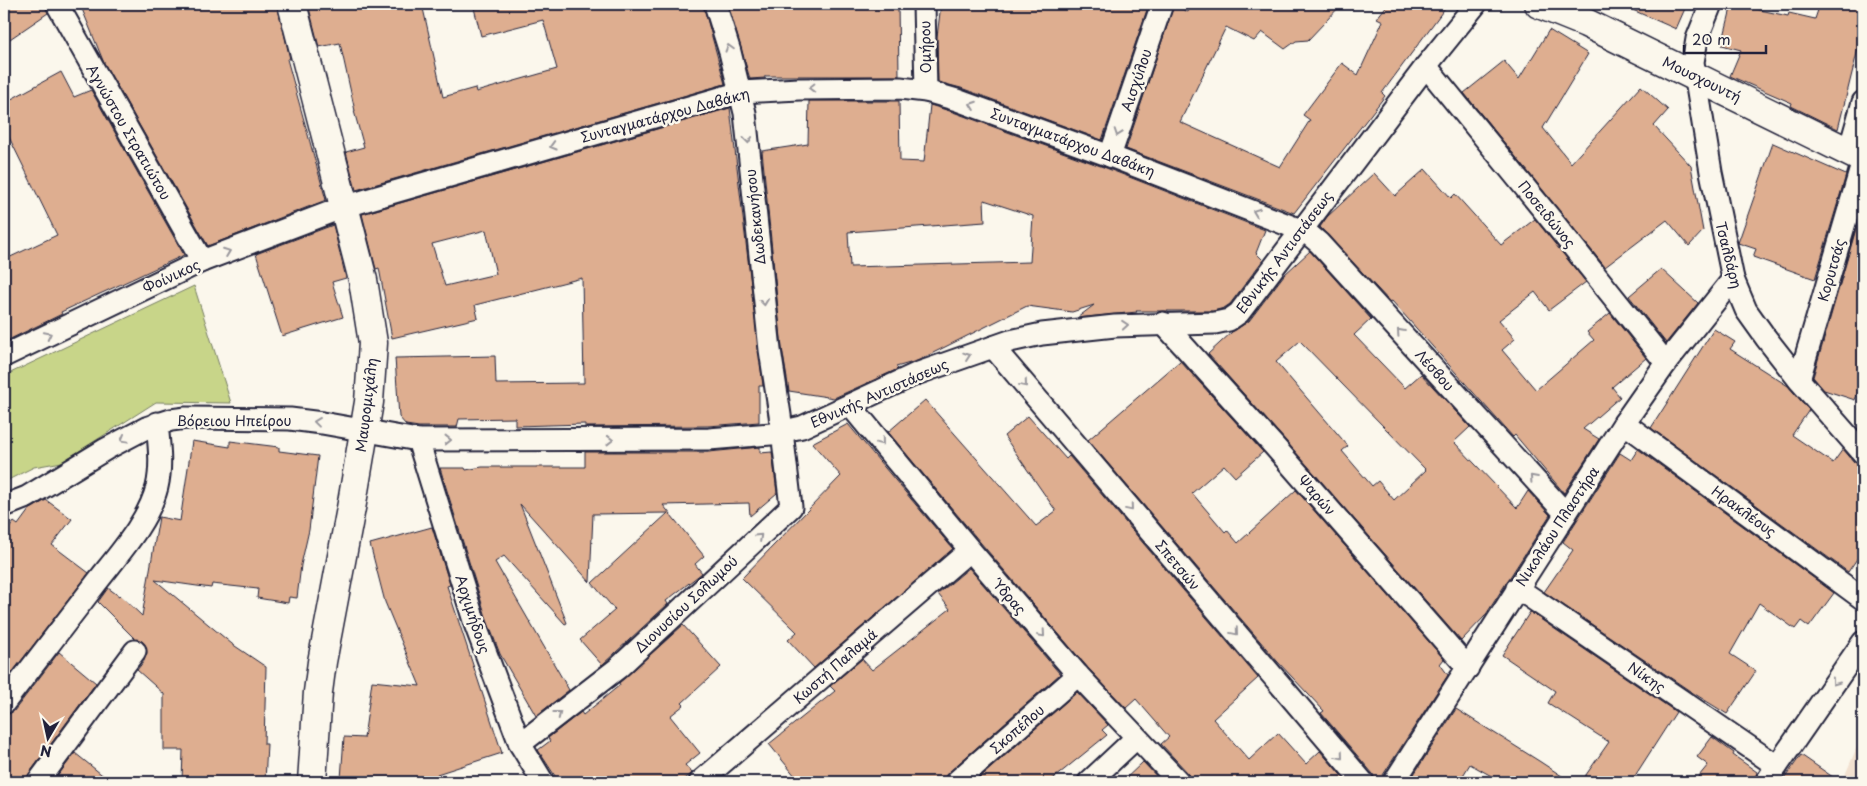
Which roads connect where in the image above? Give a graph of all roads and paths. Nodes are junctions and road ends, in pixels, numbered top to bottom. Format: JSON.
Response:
{"nodes":[{"id":1,"x":56,"y":4,"type":"edge"},
{"id":2,"x":292,"y":4,"type":"edge"},
{"id":3,"x":715,"y":4,"type":"edge"},
{"id":4,"x":924,"y":4,"type":"edge"},
{"id":5,"x":1162,"y":4,"type":"edge"},
{"id":6,"x":1476,"y":4,"type":"edge"},
{"id":7,"x":1539,"y":4,"type":"edge"},
{"id":8,"x":1712,"y":4,"type":"edge"},
{"id":9,"x":1426,"y":66,"type":"junction"},
{"id":10,"x":1695,"y":76,"type":"junction"},
{"id":11,"x":926,"y":91,"type":"junction"},
{"id":12,"x":741,"y":92,"type":"junction"},
{"id":13,"x":1863,"y":102,"type":"edge"},
{"id":14,"x":1110,"y":156,"type":"junction"},
{"id":15,"x":1859,"y":157,"type":"edge"},
{"id":16,"x":344,"y":207,"type":"junction"},
{"id":17,"x":1301,"y":229,"type":"junction"},
{"id":18,"x":202,"y":261,"type":"junction"},
{"id":19,"x":1733,"y":279,"type":"junction"},
{"id":20,"x":1163,"y":323,"type":"junction"},
{"id":21,"x":993,"y":347,"type":"junction"},
{"id":22,"x":4,"y":356,"type":"edge"},
{"id":23,"x":1666,"y":363,"type":"junction"},
{"id":24,"x":1799,"y":380,"type":"junction"},
{"id":25,"x":850,"y":405,"type":"junction"},
{"id":26,"x":157,"y":423,"type":"junction"},
{"id":27,"x":1624,"y":423,"type":"junction"},
{"id":28,"x":365,"y":431,"type":"junction"},
{"id":29,"x":782,"y":433,"type":"junction"},
{"id":30,"x":418,"y":440,"type":"junction"},
{"id":31,"x":1863,"y":454,"type":"edge"},
{"id":32,"x":4,"y":506,"type":"edge"},
{"id":33,"x":1566,"y":514,"type":"junction"},
{"id":34,"x":970,"y":550,"type":"junction"},
{"id":35,"x":1517,"y":588,"type":"junction"},
{"id":36,"x":1863,"y":599,"type":"edge"},
{"id":37,"x":1863,"y":642,"type":"edge"},
{"id":38,"x":135,"y":651,"type":"dead end"},
{"id":39,"x":1468,"y":668,"type":"junction"},
{"id":40,"x":1078,"y":676,"type":"junction"},
{"id":41,"x":4,"y":703,"type":"edge"},
{"id":42,"x":1136,"y":738,"type":"junction"},
{"id":43,"x":520,"y":744,"type":"junction"},
{"id":44,"x":1772,"y":774,"type":"edge"},
{"id":45,"x":38,"y":782,"type":"edge"},
{"id":46,"x":312,"y":782,"type":"edge"},
{"id":47,"x":544,"y":782,"type":"edge"},
{"id":48,"x":700,"y":782,"type":"edge"},
{"id":49,"x":956,"y":782,"type":"edge"},
{"id":50,"x":1089,"y":782,"type":"edge"},
{"id":51,"x":1179,"y":782,"type":"edge"},
{"id":52,"x":1363,"y":782,"type":"edge"},
{"id":53,"x":1394,"y":782,"type":"edge"}],
"edges":[{"from":1,"to":18,"type":"street","name":"Αγνώστου Στρατιώτου"},
{"from":2,"to":16,"type":"main road","name":"Μαυρομιχάλη"},
{"from":12,"to":3,"type":"street","name":"Δωδεκανήσου","one_way":true},
{"from":4,"to":11,"type":"street","name":"Ομήρου"},
{"from":5,"to":14,"type":"street","name":"Αισχύλου","one_way":true},
{"from":6,"to":9,"type":"street","name":"Εθνικής Αντιστάσεως"},
{"from":7,"to":10,"type":"main road","name":"Μουσχουντή"},
{"from":8,"to":10,"type":"street","name":"Τσαλδάρη"},
{"from":9,"to":17,"type":"street","name":"Εθνικής Αντιστάσεως"},
{"from":9,"to":23,"type":"street","name":"Ποσειδώνος"},
{"from":10,"to":15,"type":"main road","name":"Μουσχουντή"},
{"from":10,"to":19,"type":"street","name":"Τσαλδάρη"},
{"from":11,"to":12,"type":"street","name":"Συνταγματάρχου Δαβάκη","one_way":true},
{"from":14,"to":11,"type":"street","name":"Συνταγματάρχου Δαβάκη","one_way":true},
{"from":12,"to":16,"type":"street","name":"Συνταγματάρχου Δαβάκη","one_way":true},
{"from":12,"to":29,"type":"street","name":"Δωδεκανήσου","one_way":true},
{"from":13,"to":15,"type":"street","name":"Κορυτσάς"},
{"from":17,"to":14,"type":"street","name":"Συνταγματάρχου Δαβάκη","one_way":true},
{"from":15,"to":24,"type":"street","name":"Κορυτσάς"},
{"from":18,"to":16,"type":"street","name":"Φοίνικος","one_way":true},
{"from":16,"to":28,"type":"main road","name":"Μαυρομιχάλη"},
{"from":17,"to":20,"type":"street","name":"Εθνικής Αντιστάσεως"},
{"from":33,"to":17,"type":"street","name":"Λέσβου","one_way":true},
{"from":22,"to":18,"type":"street","name":"Φοίνικος","one_way":true},
{"from":19,"to":23,"type":"street","name":"Νικολάου Πλαστήρα"},
{"from":19,"to":24,"type":"street","name":"Τσαλδάρη"},
{"from":21,"to":20,"type":"street","name":"Εθνικής Αντιστάσεως","one_way":true},
{"from":20,"to":39,"type":"street","name":"Ψαρών"},
{"from":25,"to":21,"type":"street","name":"Εθνικής Αντιστάσεως","one_way":true},
{"from":21,"to":52,"type":"street","name":"Σπετσών","one_way":true},
{"from":23,"to":27,"type":"street","name":"Νικολάου Πλαστήρα"},
{"from":24,"to":31,"type":"street","name":"Τσαλδάρη"},
{"from":25,"to":29,"type":"street","name":"Εθνικής Αντιστάσεως"},
{"from":25,"to":34,"type":"street","name":"Ύδρας","one_way":true},
{"from":28,"to":26,"type":"street","name":"Βόρειου Ηπείρου","one_way":true},
{"from":26,"to":32,"type":"street","name":"Βόρειου Ηπείρου","one_way":true},
{"from":26,"to":41,"type":"street"},
{"from":27,"to":33,"type":"street","name":"Νικολάου Πλαστήρα"},
{"from":27,"to":36,"type":"street","name":"Ηρακλέους"},
{"from":28,"to":30,"type":"street","name":"Εθνικής Αντιστάσεως"},
{"from":28,"to":46,"type":"main road","name":"Μαυρομιχάλη"},
{"from":30,"to":29,"type":"street","name":"Εθνικής Αντιστάσεως","one_way":true},
{"from":43,"to":29,"type":"street","name":"Διονυσίου Σολωμού","one_way":true},
{"from":30,"to":43,"type":"street","name":"Αρχιμήδους"},
{"from":33,"to":35,"type":"street","name":"Νικολάου Πλαστήρα"},
{"from":34,"to":40,"type":"street","name":"Ύδρας","one_way":true},
{"from":34,"to":48,"type":"street","name":"Κωστή Παλαμά"},
{"from":35,"to":39,"type":"street","name":"Νικολάου Πλαστήρα"},
{"from":35,"to":44,"type":"street","name":"Νίκης"},
{"from":37,"to":44,"type":"street","one_way":true},
{"from":38,"to":45,"type":"street"},
{"from":39,"to":53,"type":"street","name":"Νικολάου Πλαστήρα"},
{"from":40,"to":42,"type":"street","name":"Ύδρας"},
{"from":40,"to":49,"type":"street","name":"Σκοπέλου"},
{"from":42,"to":50,"type":"street"},
{"from":42,"to":51,"type":"street","name":"Ύδρας"},
{"from":43,"to":47,"type":"street","name":"Αρχιμήδους"}]}
